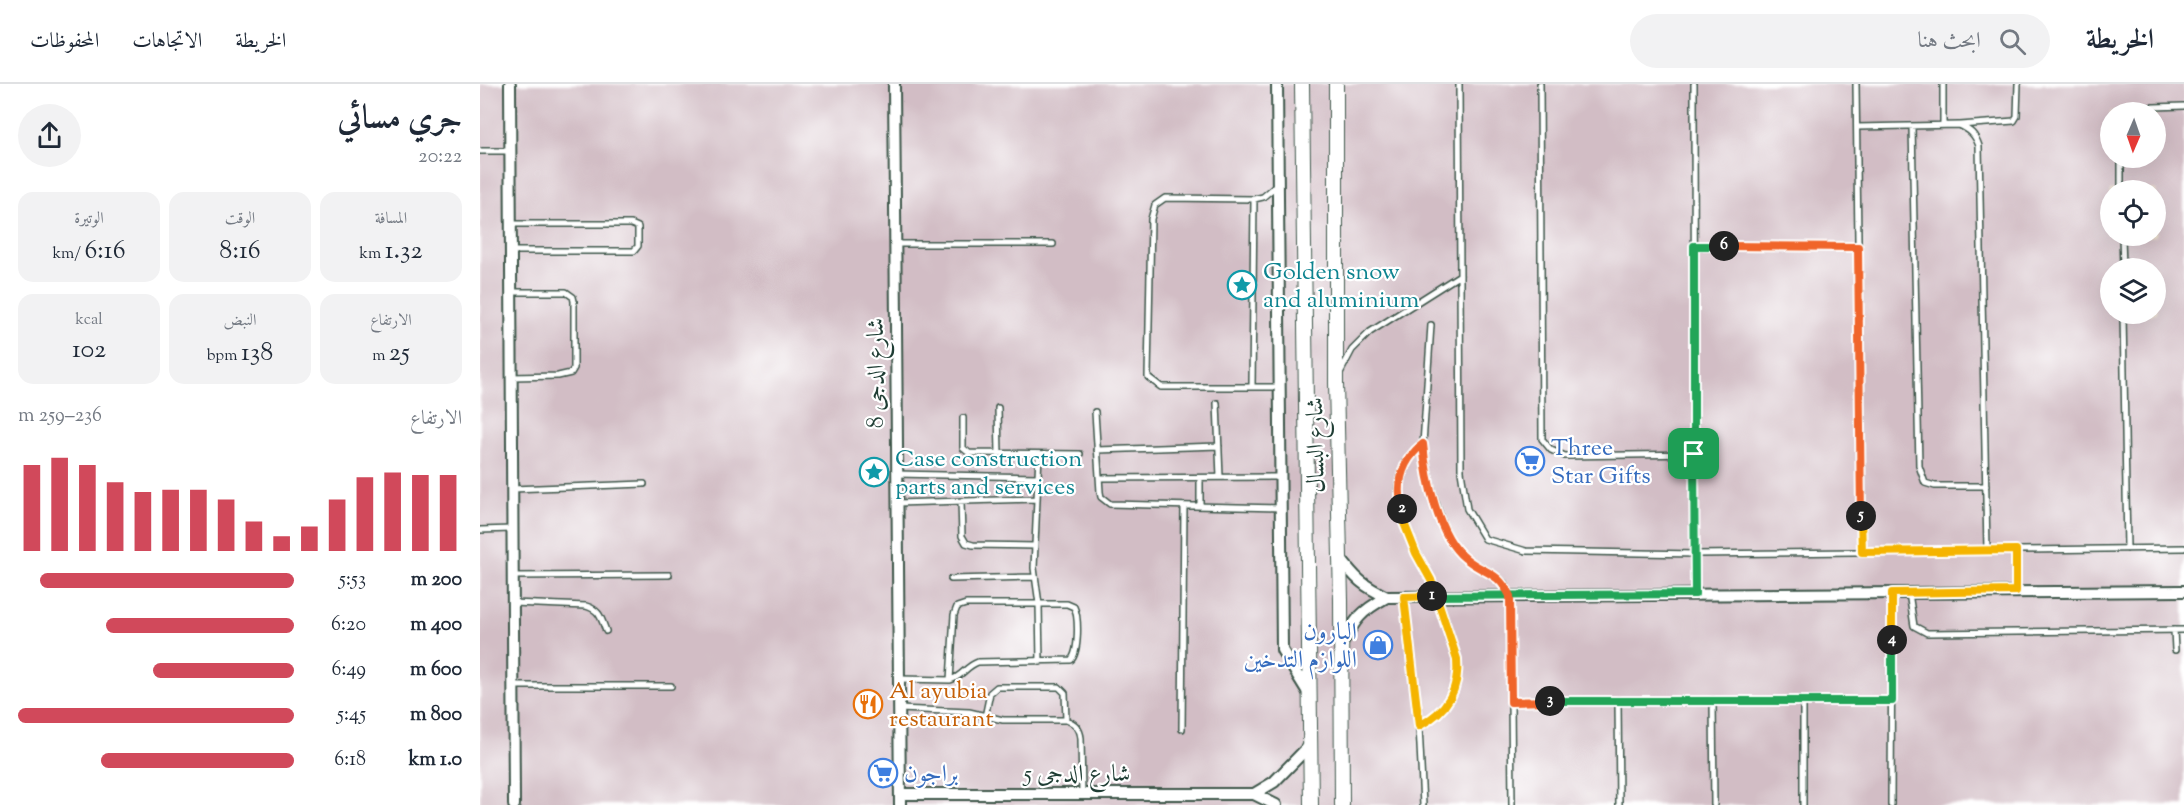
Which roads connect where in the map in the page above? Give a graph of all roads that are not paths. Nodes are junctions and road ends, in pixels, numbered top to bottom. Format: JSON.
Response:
{"nodes":[{"id":1,"x":510,"y":84,"type":"edge"},
{"id":2,"x":894,"y":84,"type":"edge"},
{"id":3,"x":1276,"y":84,"type":"edge"},
{"id":4,"x":1302,"y":84,"type":"edge"},
{"id":5,"x":1336,"y":84,"type":"edge"},
{"id":6,"x":1459,"y":84,"type":"edge"},
{"id":7,"x":1540,"y":84,"type":"edge"},
{"id":8,"x":1694,"y":84,"type":"edge"},
{"id":9,"x":1856,"y":84,"type":"edge"},
{"id":10,"x":1943,"y":84,"type":"edge"},
{"id":11,"x":2018,"y":84,"type":"edge"},
{"id":12,"x":2184,"y":106,"type":"edge"},
{"id":13,"x":2166,"y":107,"type":"edge"},
{"id":14,"x":1943,"y":125,"type":"junction"},
{"id":15,"x":1959,"y":125,"type":"junction"},
{"id":16,"x":1912,"y":126,"type":"junction"},
{"id":17,"x":1857,"y":127,"type":"junction"},
{"id":18,"x":480,"y":151,"type":"edge"},
{"id":19,"x":511,"y":151,"type":"junction"},
{"id":20,"x":1277,"y":185,"type":"junction"},
{"id":21,"x":1254,"y":199,"type":"junction"},
{"id":22,"x":511,"y":224,"type":"junction"},
{"id":23,"x":895,"y":244,"type":"junction"},
{"id":24,"x":1053,"y":244,"type":"dead end"},
{"id":25,"x":1694,"y":246,"type":"junction"},
{"id":26,"x":1858,"y":247,"type":"junction"},
{"id":27,"x":512,"y":251,"type":"junction"},
{"id":28,"x":1460,"y":275,"type":"junction"},
{"id":29,"x":511,"y":292,"type":"junction"},
{"id":30,"x":2123,"y":324,"type":"edge"},
{"id":31,"x":1431,"y":325,"type":"dead end"},
{"id":32,"x":512,"y":377,"type":"junction"},
{"id":33,"x":1336,"y":383,"type":"junction"},
{"id":34,"x":1252,"y":387,"type":"junction"},
{"id":35,"x":1279,"y":387,"type":"junction"},
{"id":36,"x":1217,"y":403,"type":"dead end"},
{"id":37,"x":998,"y":408,"type":"dead end"},
{"id":38,"x":1095,"y":412,"type":"dead end"},
{"id":39,"x":963,"y":418,"type":"dead end"},
{"id":40,"x":1423,"y":444,"type":"junction"},
{"id":41,"x":1219,"y":446,"type":"junction"},
{"id":42,"x":1097,"y":450,"type":"junction"},
{"id":43,"x":999,"y":454,"type":"junction"},
{"id":44,"x":1039,"y":454,"type":"junction"},
{"id":45,"x":1080,"y":454,"type":"dead end"},
{"id":46,"x":1694,"y":454,"type":"junction"},
{"id":47,"x":897,"y":474,"type":"junction"},
{"id":48,"x":1038,"y":477,"type":"junction"},
{"id":49,"x":1220,"y":477,"type":"junction"},
{"id":50,"x":1280,"y":477,"type":"junction"},
{"id":51,"x":1099,"y":478,"type":"junction"},
{"id":52,"x":1200,"y":478,"type":"junction"},
{"id":53,"x":644,"y":484,"type":"dead end"},
{"id":54,"x":1986,"y":486,"type":"junction"},
{"id":55,"x":513,"y":489,"type":"junction"},
{"id":56,"x":1037,"y":500,"type":"junction"},
{"id":57,"x":961,"y":501,"type":"junction"},
{"id":58,"x":897,"y":503,"type":"junction"},
{"id":59,"x":1184,"y":506,"type":"junction"},
{"id":60,"x":1200,"y":506,"type":"junction"},
{"id":61,"x":1281,"y":507,"type":"junction"},
{"id":62,"x":512,"y":529,"type":"junction"},
{"id":63,"x":480,"y":530,"type":"edge"},
{"id":64,"x":1035,"y":546,"type":"junction"},
{"id":65,"x":2184,"y":548,"type":"edge"},
{"id":66,"x":2127,"y":549,"type":"junction"},
{"id":67,"x":1987,"y":550,"type":"junction"},
{"id":68,"x":2016,"y":550,"type":"junction"},
{"id":69,"x":1862,"y":552,"type":"junction"},
{"id":70,"x":1696,"y":554,"type":"junction"},
{"id":71,"x":1340,"y":558,"type":"junction"},
{"id":72,"x":669,"y":575,"type":"dead end"},
{"id":73,"x":513,"y":576,"type":"junction"},
{"id":74,"x":1035,"y":577,"type":"junction"},
{"id":75,"x":951,"y":579,"type":"dead end"},
{"id":76,"x":2016,"y":591,"type":"junction"},
{"id":77,"x":2184,"y":591,"type":"edge"},
{"id":78,"x":1892,"y":593,"type":"junction"},
{"id":79,"x":1909,"y":593,"type":"junction"},
{"id":80,"x":1695,"y":594,"type":"junction"},
{"id":81,"x":1436,"y":596,"type":"junction"},
{"id":82,"x":1510,"y":596,"type":"junction"},
{"id":83,"x":1387,"y":597,"type":"junction"},
{"id":84,"x":1404,"y":597,"type":"junction"},
{"id":85,"x":513,"y":603,"type":"junction"},
{"id":86,"x":1039,"y":604,"type":"junction"},
{"id":87,"x":2174,"y":630,"type":"junction"},
{"id":88,"x":2184,"y":630,"type":"edge"},
{"id":89,"x":606,"y":631,"type":"dead end"},
{"id":90,"x":1341,"y":646,"type":"junction"},
{"id":91,"x":2175,"y":650,"type":"dead end"},
{"id":92,"x":1040,"y":662,"type":"junction"},
{"id":93,"x":899,"y":679,"type":"junction"},
{"id":94,"x":950,"y":680,"type":"junction"},
{"id":95,"x":513,"y":686,"type":"junction"},
{"id":96,"x":671,"y":686,"type":"dead end"},
{"id":97,"x":1309,"y":694,"type":"junction"},
{"id":98,"x":1618,"y":700,"type":"junction"},
{"id":99,"x":1713,"y":700,"type":"junction"},
{"id":100,"x":1803,"y":700,"type":"junction"},
{"id":101,"x":1892,"y":701,"type":"junction"},
{"id":102,"x":1511,"y":702,"type":"junction"},
{"id":103,"x":899,"y":709,"type":"junction"},
{"id":104,"x":985,"y":717,"type":"junction"},
{"id":105,"x":1066,"y":720,"type":"junction"},
{"id":106,"x":1419,"y":726,"type":"junction"},
{"id":107,"x":1182,"y":729,"type":"dead end"},
{"id":108,"x":1310,"y":745,"type":"junction"},
{"id":109,"x":1082,"y":794,"type":"junction"},
{"id":110,"x":1254,"y":794,"type":"junction"},
{"id":111,"x":900,"y":799,"type":"edge"},
{"id":112,"x":514,"y":805,"type":"edge"},
{"id":113,"x":1276,"y":805,"type":"edge"},
{"id":114,"x":1311,"y":805,"type":"edge"},
{"id":115,"x":1342,"y":805,"type":"edge"},
{"id":116,"x":1423,"y":805,"type":"edge"},
{"id":117,"x":1512,"y":805,"type":"edge"},
{"id":118,"x":1619,"y":805,"type":"edge"},
{"id":119,"x":1714,"y":805,"type":"edge"},
{"id":120,"x":1803,"y":805,"type":"edge"},
{"id":121,"x":1892,"y":805,"type":"edge"}],
"edges":[{"from":1,"to":19,"type":"street"},
{"from":2,"to":23,"type":"street","name":"شارع الدجى 8"},
{"from":3,"to":20,"type":"street"},
{"from":4,"to":97,"type":"street","name":"شارع البسال"},
{"from":5,"to":33,"type":"street","name":"شارع البسال"},
{"from":6,"to":28,"type":"lane"},
{"from":7,"to":46,"type":"lane"},
{"from":8,"to":25,"type":"lane"},
{"from":9,"to":17,"type":"lane"},
{"from":10,"to":14,"type":"lane"},
{"from":11,"to":15,"type":"lane"},
{"from":12,"to":13,"type":"lane"},
{"from":14,"to":15,"type":"lane"},
{"from":14,"to":16,"type":"lane"},
{"from":15,"to":54,"type":"lane"},
{"from":16,"to":17,"type":"lane"},
{"from":16,"to":54,"type":"lane"},
{"from":17,"to":26,"type":"lane"},
{"from":18,"to":19,"type":"lane"},
{"from":19,"to":22,"type":"street"},
{"from":20,"to":21,"type":"lane"},
{"from":20,"to":35,"type":"street"},
{"from":21,"to":34,"type":"lane"},
{"from":21,"to":34,"type":"lane"},
{"from":22,"to":27,"type":"street"},
{"from":22,"to":27,"type":"lane"},
{"from":23,"to":24,"type":"lane"},
{"from":23,"to":47,"type":"street","name":"شارع الدجى 8"},
{"from":25,"to":26,"type":"lane"},
{"from":25,"to":46,"type":"lane"},
{"from":26,"to":69,"type":"lane"},
{"from":27,"to":29,"type":"street"},
{"from":28,"to":33,"type":"lane"},
{"from":28,"to":70,"type":"lane"},
{"from":29,"to":32,"type":"street"},
{"from":29,"to":32,"type":"lane"},
{"from":30,"to":66,"type":"lane"},
{"from":31,"to":40,"type":"lane"},
{"from":32,"to":55,"type":"street"},
{"from":33,"to":71,"type":"street","name":"شارع البسال"},
{"from":34,"to":35,"type":"lane"},
{"from":35,"to":50,"type":"street"},
{"from":36,"to":41,"type":"lane"},
{"from":37,"to":43,"type":"lane"},
{"from":38,"to":42,"type":"lane"},
{"from":39,"to":43,"type":"lane"},
{"from":40,"to":81,"type":"lane"},
{"from":40,"to":82,"type":"lane"},
{"from":41,"to":42,"type":"lane"},
{"from":41,"to":49,"type":"lane"},
{"from":42,"to":51,"type":"lane"},
{"from":43,"to":44,"type":"lane"},
{"from":44,"to":45,"type":"lane"},
{"from":44,"to":48,"type":"lane"},
{"from":46,"to":70,"type":"lane"},
{"from":47,"to":48,"type":"lane"},
{"from":47,"to":58,"type":"street","name":"شارع الدجى 8"},
{"from":48,"to":56,"type":"lane"},
{"from":49,"to":50,"type":"lane"},
{"from":49,"to":52,"type":"lane"},
{"from":50,"to":61,"type":"street"},
{"from":51,"to":52,"type":"lane"},
{"from":51,"to":59,"type":"lane"},
{"from":52,"to":60,"type":"lane"},
{"from":53,"to":55,"type":"lane"},
{"from":54,"to":67,"type":"lane"},
{"from":55,"to":62,"type":"street"},
{"from":56,"to":57,"type":"lane"},
{"from":56,"to":64,"type":"lane"},
{"from":57,"to":58,"type":"lane"},
{"from":57,"to":64,"type":"lane"},
{"from":58,"to":93,"type":"street","name":"شارع الدجى 8"},
{"from":59,"to":60,"type":"lane"},
{"from":59,"to":107,"type":"lane"},
{"from":60,"to":61,"type":"lane"},
{"from":61,"to":97,"type":"street"},
{"from":62,"to":63,"type":"lane"},
{"from":62,"to":73,"type":"street"},
{"from":64,"to":74,"type":"lane"},
{"from":65,"to":66,"type":"lane"},
{"from":66,"to":68,"type":"lane"},
{"from":67,"to":68,"type":"lane"},
{"from":67,"to":69,"type":"lane"},
{"from":68,"to":76,"type":"lane"},
{"from":69,"to":70,"type":"lane"},
{"from":70,"to":80,"type":"lane"},
{"from":71,"to":83,"type":"street"},
{"from":71,"to":90,"type":"street","name":"شارع البسال"},
{"from":72,"to":73,"type":"lane"},
{"from":73,"to":85,"type":"street"},
{"from":74,"to":75,"type":"lane"},
{"from":74,"to":86,"type":"lane"},
{"from":76,"to":77,"type":"street"},
{"from":76,"to":79,"type":"street"},
{"from":78,"to":79,"type":"street"},
{"from":78,"to":80,"type":"street"},
{"from":78,"to":101,"type":"lane"},
{"from":79,"to":87,"type":"lane"},
{"from":80,"to":82,"type":"street"},
{"from":81,"to":82,"type":"street"},
{"from":81,"to":84,"type":"street"},
{"from":81,"to":106,"type":"lane"},
{"from":82,"to":102,"type":"lane"},
{"from":83,"to":84,"type":"street"},
{"from":83,"to":90,"type":"street"},
{"from":84,"to":106,"type":"lane"},
{"from":85,"to":89,"type":"lane"},
{"from":85,"to":95,"type":"street"},
{"from":86,"to":92,"type":"lane"},
{"from":86,"to":92,"type":"lane"},
{"from":86,"to":94,"type":"lane"},
{"from":87,"to":88,"type":"lane"},
{"from":87,"to":91,"type":"lane"},
{"from":90,"to":115,"type":"street","name":"شارع البسال"},
{"from":92,"to":94,"type":"lane"},
{"from":93,"to":94,"type":"lane"},
{"from":93,"to":103,"type":"street","name":"شارع الدجى 8"},
{"from":95,"to":96,"type":"lane"},
{"from":95,"to":112,"type":"street"},
{"from":97,"to":108,"type":"street","name":"شارع البسال"},
{"from":98,"to":99,"type":"lane"},
{"from":98,"to":102,"type":"lane"},
{"from":98,"to":118,"type":"lane"},
{"from":99,"to":100,"type":"lane"},
{"from":99,"to":119,"type":"lane"},
{"from":100,"to":101,"type":"lane"},
{"from":100,"to":120,"type":"lane"},
{"from":101,"to":121,"type":"lane"},
{"from":102,"to":117,"type":"lane"},
{"from":103,"to":104,"type":"lane"},
{"from":103,"to":111,"type":"street","name":"شارع الدجى 8"},
{"from":104,"to":105,"type":"lane"},
{"from":104,"to":105,"type":"lane"},
{"from":105,"to":109,"type":"lane"},
{"from":106,"to":116,"type":"lane"},
{"from":108,"to":110,"type":"street"},
{"from":108,"to":114,"type":"street","name":"شارع البسال"},
{"from":109,"to":110,"type":"street","name":"شارع الدجى 5"},
{"from":109,"to":111,"type":"street","name":"شارع الدجى 5"},
{"from":110,"to":113,"type":"street","name":"شارع الدجى 5"}]}
